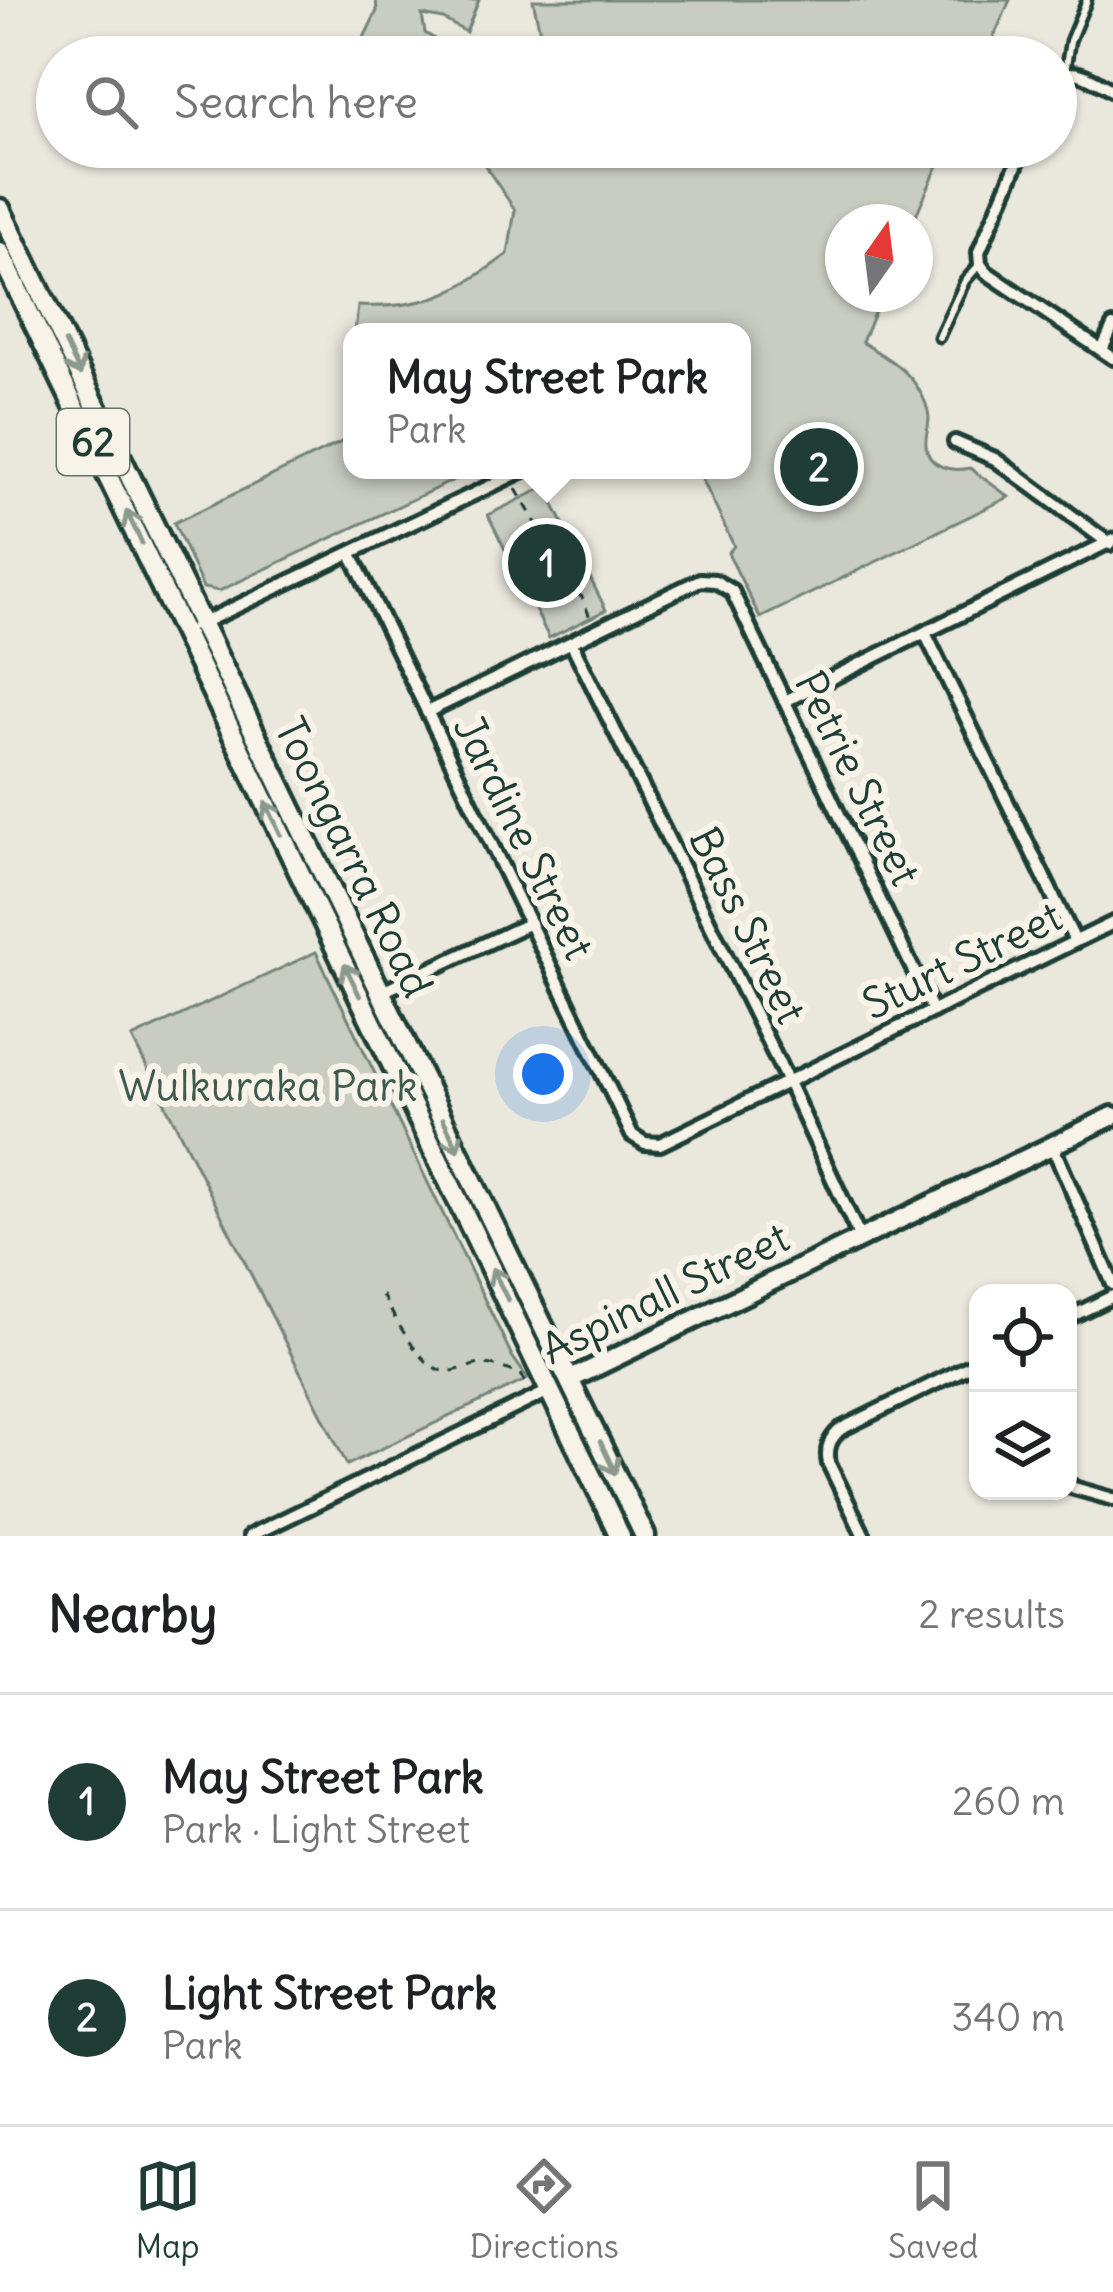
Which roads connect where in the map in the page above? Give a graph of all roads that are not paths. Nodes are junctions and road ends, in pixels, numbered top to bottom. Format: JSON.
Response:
{"nodes":[{"id":1,"x":1088,"y":0,"type":"edge"},
{"id":2,"x":1072,"y":36,"type":"edge"},
{"id":3,"x":1077,"y":72,"type":"edge"},
{"id":4,"x":1113,"y":91,"type":"edge"},
{"id":5,"x":1015,"y":168,"type":"edge"},
{"id":6,"x":0,"y":208,"type":"edge"},
{"id":7,"x":7,"y":258,"type":"edge"},
{"id":8,"x":980,"y":264,"type":"junction"},
{"id":9,"x":1113,"y":326,"type":"edge"},
{"id":10,"x":939,"y":337,"type":"dead end"},
{"id":11,"x":1108,"y":354,"type":"edge"},
{"id":12,"x":955,"y":442,"type":"dead end"},
{"id":13,"x":505,"y":479,"type":"edge"},
{"id":14,"x":1111,"y":543,"type":"edge"},
{"id":15,"x":351,"y":554,"type":"junction"},
{"id":16,"x":193,"y":628,"type":"junction"},
{"id":17,"x":925,"y":633,"type":"junction"},
{"id":18,"x":572,"y":644,"type":"junction"},
{"id":19,"x":785,"y":701,"type":"junction"},
{"id":20,"x":428,"y":712,"type":"junction"},
{"id":21,"x":530,"y":923,"type":"junction"},
{"id":22,"x":1113,"y":923,"type":"edge"},
{"id":23,"x":1075,"y":941,"type":"junction"},
{"id":24,"x":380,"y":993,"type":"junction"},
{"id":25,"x":933,"y":1011,"type":"junction"},
{"id":26,"x":788,"y":1082,"type":"junction"},
{"id":27,"x":1113,"y":1116,"type":"edge"},
{"id":28,"x":645,"y":1143,"type":"joint"},
{"id":29,"x":1052,"y":1145,"type":"junction"},
{"id":30,"x":860,"y":1238,"type":"junction"},
{"id":31,"x":1113,"y":1283,"type":"edge"},
{"id":32,"x":1113,"y":1296,"type":"edge"},
{"id":33,"x":1077,"y":1314,"type":"edge"},
{"id":34,"x":969,"y":1366,"type":"edge"},
{"id":35,"x":571,"y":1379,"type":"junction"},
{"id":36,"x":550,"y":1390,"type":"junction"},
{"id":37,"x":1077,"y":1489,"type":"edge"},
{"id":38,"x":1113,"y":1499,"type":"edge"},
{"id":39,"x":250,"y":1536,"type":"edge"},
{"id":40,"x":620,"y":1536,"type":"edge"},
{"id":41,"x":645,"y":1536,"type":"edge"},
{"id":42,"x":864,"y":1536,"type":"edge"}],
"edges":[{"from":1,"to":2,"type":"lane"},
{"from":3,"to":4,"type":"street"},
{"from":5,"to":8,"type":"street"},
{"from":6,"to":7,"type":"main road","name":"Toongarra Road","number":"62"},
{"from":7,"to":16,"type":"main road","name":"Toongarra Road","number":"62"},
{"from":8,"to":10,"type":"lane"},
{"from":8,"to":11,"type":"street"},
{"from":9,"to":11,"type":"street"},
{"from":12,"to":14,"type":"street"},
{"from":13,"to":15,"type":"street"},
{"from":14,"to":17,"type":"street"},
{"from":15,"to":16,"type":"street"},
{"from":15,"to":20,"type":"street","name":"Jardine Street"},
{"from":16,"to":24,"type":"main road","name":"Toongarra Road","number":"62"},
{"from":36,"to":16,"type":"main road","name":"Toongarra Road","number":"62","one_way":true},
{"from":17,"to":19,"type":"street"},
{"from":17,"to":23,"type":"street"},
{"from":18,"to":19,"type":"street","name":"Petrie Street"},
{"from":18,"to":20,"type":"street"},
{"from":18,"to":26,"type":"street","name":"Bass Street"},
{"from":19,"to":25,"type":"street","name":"Petrie Street"},
{"from":20,"to":21,"type":"street","name":"Jardine Street"},
{"from":21,"to":24,"type":"street"},
{"from":21,"to":28,"type":"street","name":"Jardine Street"},
{"from":22,"to":23,"type":"street","name":"Sturt Street"},
{"from":23,"to":25,"type":"street","name":"Sturt Street"},
{"from":24,"to":35,"type":"main road","name":"Toongarra Road","number":"62","one_way":true},
{"from":25,"to":26,"type":"street","name":"Sturt Street"},
{"from":26,"to":28,"type":"street","name":"Sturt Street"},
{"from":26,"to":30,"type":"street","name":"Bass Street"},
{"from":27,"to":29,"type":"main road","name":"Aspinall Street"},
{"from":29,"to":30,"type":"main road","name":"Aspinall Street"},
{"from":29,"to":31,"type":"street"},
{"from":30,"to":35,"type":"main road","name":"Aspinall Street"},
{"from":32,"to":33,"type":"street"},
{"from":34,"to":42,"type":"street"},
{"from":35,"to":36,"type":"main road","name":"Aspinall Street"},
{"from":35,"to":41,"type":"main road","name":"Toongarra Road","number":"62","one_way":true},
{"from":36,"to":39,"type":"street","name":"Aspinall Street"},
{"from":36,"to":40,"type":"main road","name":"Toongarra Road","number":"62"},
{"from":37,"to":38,"type":"street"}]}
